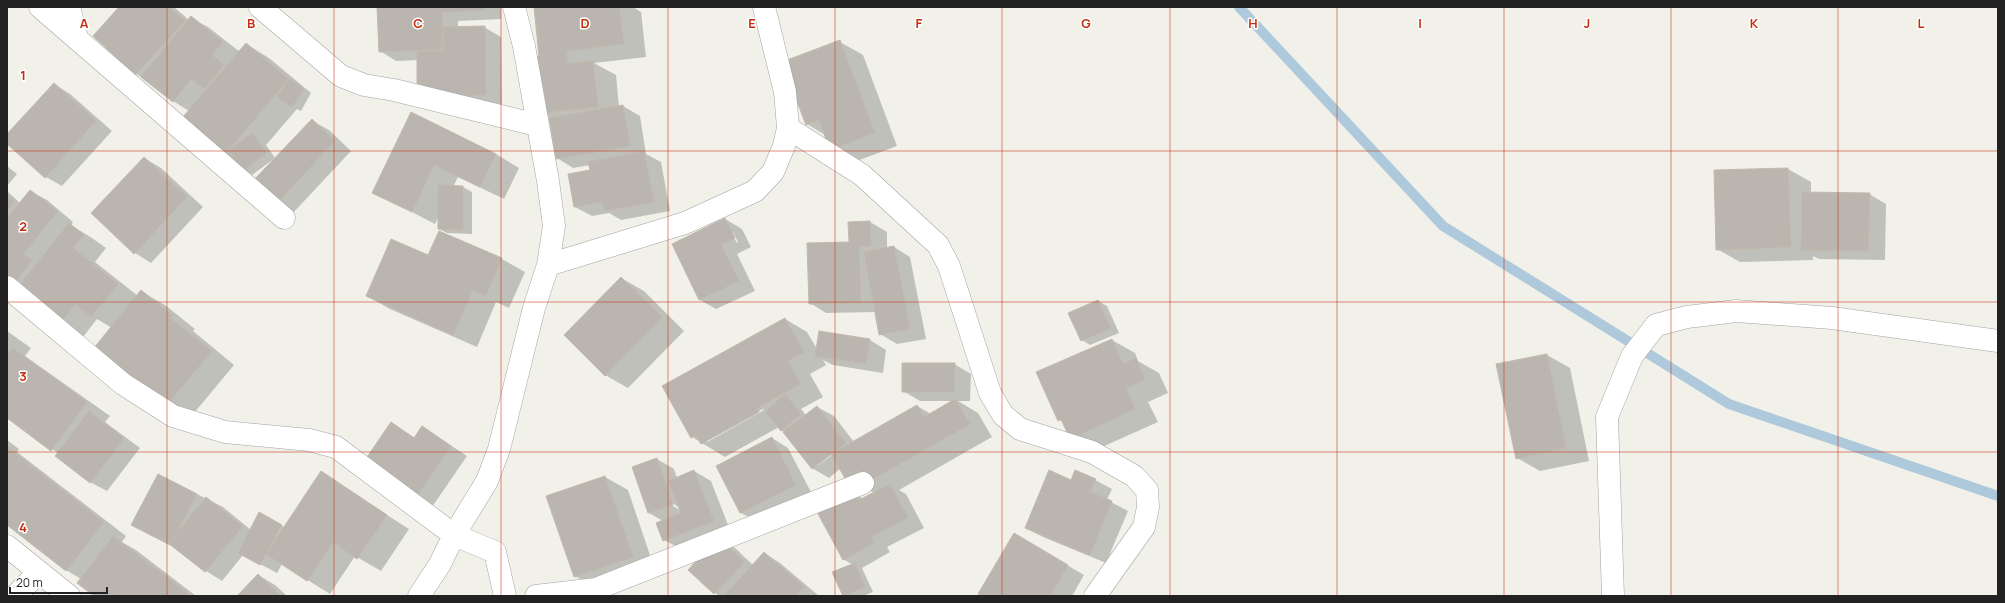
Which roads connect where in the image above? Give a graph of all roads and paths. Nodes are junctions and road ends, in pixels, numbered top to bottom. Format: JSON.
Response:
{"nodes":[{"id":1,"x":40,"y":7,"type":"edge"},
{"id":2,"x":69,"y":7,"type":"edge"},
{"id":3,"x":260,"y":7,"type":"edge"},
{"id":4,"x":514,"y":7,"type":"edge"},
{"id":5,"x":764,"y":7,"type":"edge"},
{"id":6,"x":77,"y":38,"type":"junction"},
{"id":7,"x":537,"y":125,"type":"junction"},
{"id":8,"x":788,"y":128,"type":"junction"},
{"id":9,"x":284,"y":218,"type":"dead end"},
{"id":10,"x":548,"y":265,"type":"junction"},
{"id":11,"x":7,"y":288,"type":"edge"},
{"id":12,"x":1998,"y":341,"type":"edge"},
{"id":13,"x":863,"y":483,"type":"dead end"},
{"id":14,"x":454,"y":535,"type":"junction"},
{"id":15,"x":7,"y":546,"type":"edge"},
{"id":16,"x":38,"y":572,"type":"junction"},
{"id":17,"x":15,"y":596,"type":"edge"},
{"id":18,"x":69,"y":596,"type":"edge"},
{"id":19,"x":419,"y":596,"type":"edge"},
{"id":20,"x":506,"y":596,"type":"edge"},
{"id":21,"x":536,"y":596,"type":"edge"},
{"id":22,"x":1095,"y":596,"type":"edge"},
{"id":23,"x":1613,"y":596,"type":"edge"}],
"edges":[{"from":1,"to":6,"type":"street"},
{"from":2,"to":6,"type":"street"},
{"from":3,"to":7,"type":"street"},
{"from":4,"to":7,"type":"street"},
{"from":5,"to":8,"type":"street"},
{"from":6,"to":9,"type":"street"},
{"from":7,"to":10,"type":"street"},
{"from":8,"to":10,"type":"street"},
{"from":8,"to":22,"type":"street"},
{"from":10,"to":14,"type":"street"},
{"from":11,"to":14,"type":"street"},
{"from":12,"to":23,"type":"street"},
{"from":13,"to":21,"type":"street"},
{"from":14,"to":19,"type":"street"},
{"from":14,"to":20,"type":"street"},
{"from":15,"to":16,"type":"street"},
{"from":16,"to":17,"type":"street"},
{"from":16,"to":18,"type":"street"}]}
